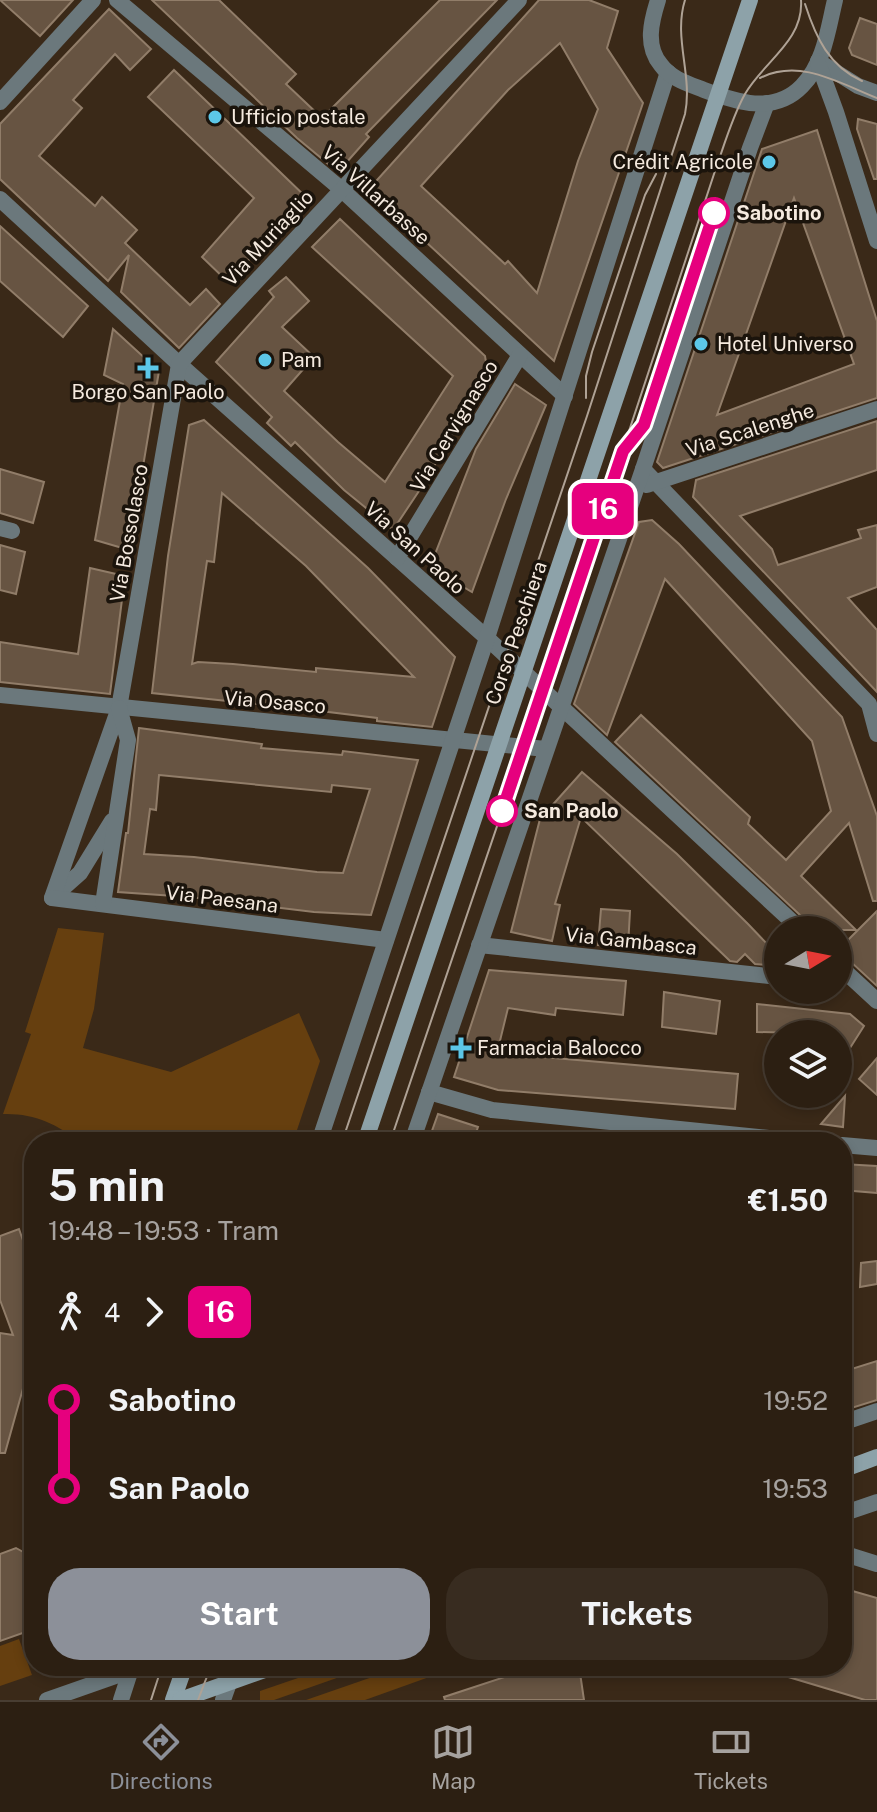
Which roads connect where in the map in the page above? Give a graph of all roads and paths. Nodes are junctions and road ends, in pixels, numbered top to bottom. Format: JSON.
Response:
{"nodes":[{"id":1,"x":93,"y":0,"type":"edge"},
{"id":2,"x":117,"y":0,"type":"edge"},
{"id":3,"x":519,"y":0,"type":"edge"},
{"id":4,"x":658,"y":0,"type":"edge"},
{"id":5,"x":750,"y":0,"type":"edge"},
{"id":6,"x":835,"y":0,"type":"edge"},
{"id":7,"x":818,"y":62,"type":"junction"},
{"id":8,"x":668,"y":72,"type":"junction"},
{"id":9,"x":877,"y":93,"type":"edge"},
{"id":10,"x":719,"y":95,"type":"junction"},
{"id":11,"x":0,"y":102,"type":"edge"},
{"id":12,"x":767,"y":103,"type":"junction"},
{"id":13,"x":341,"y":189,"type":"junction"},
{"id":14,"x":0,"y":199,"type":"edge"},
{"id":15,"x":877,"y":241,"type":"edge"},
{"id":16,"x":520,"y":355,"type":"junction"},
{"id":17,"x":179,"y":364,"type":"junction"},
{"id":18,"x":565,"y":396,"type":"junction"},
{"id":19,"x":877,"y":409,"type":"edge"},
{"id":20,"x":649,"y":476,"type":"junction"},
{"id":21,"x":397,"y":558,"type":"junction"},
{"id":22,"x":487,"y":638,"type":"junction"},
{"id":23,"x":524,"y":673,"type":"junction"},
{"id":24,"x":0,"y":695,"type":"edge"},
{"id":25,"x":873,"y":702,"type":"edge"},
{"id":26,"x":560,"y":707,"type":"junction"},
{"id":27,"x":119,"y":708,"type":"junction"},
{"id":28,"x":877,"y":734,"type":"edge"},
{"id":29,"x":454,"y":738,"type":"junction"},
{"id":30,"x":499,"y":744,"type":"junction"},
{"id":31,"x":546,"y":749,"type":"junction"},
{"id":32,"x":117,"y":812,"type":"junction"},
{"id":33,"x":52,"y":898,"type":"junction"},
{"id":34,"x":103,"y":904,"type":"junction"},
{"id":35,"x":786,"y":916,"type":"edge"},
{"id":36,"x":386,"y":940,"type":"junction"},
{"id":37,"x":479,"y":945,"type":"junction"},
{"id":38,"x":764,"y":976,"type":"edge"},
{"id":39,"x":852,"y":977,"type":"edge"},
{"id":40,"x":852,"y":988,"type":"edge"},
{"id":41,"x":872,"y":994,"type":"edge"},
{"id":42,"x":429,"y":1092,"type":"junction"},
{"id":43,"x":322,"y":1132,"type":"edge"},
{"id":44,"x":368,"y":1132,"type":"edge"},
{"id":45,"x":415,"y":1132,"type":"edge"},
{"id":46,"x":707,"y":1132,"type":"edge"},
{"id":47,"x":852,"y":1146,"type":"edge"},
{"id":48,"x":877,"y":1148,"type":"edge"},
{"id":49,"x":877,"y":1411,"type":"edge"},
{"id":50,"x":852,"y":1420,"type":"edge"},
{"id":51,"x":877,"y":1457,"type":"edge"},
{"id":52,"x":852,"y":1466,"type":"edge"},
{"id":53,"x":877,"y":1502,"type":"edge"},
{"id":54,"x":852,"y":1511,"type":"edge"},
{"id":55,"x":852,"y":1556,"type":"edge"},
{"id":56,"x":877,"y":1564,"type":"edge"},
{"id":57,"x":114,"y":1676,"type":"edge"},
{"id":58,"x":132,"y":1676,"type":"edge"},
{"id":59,"x":181,"y":1676,"type":"edge"},
{"id":60,"x":228,"y":1676,"type":"edge"},
{"id":61,"x":231,"y":1676,"type":"edge"},
{"id":62,"x":47,"y":1700,"type":"edge"},
{"id":63,"x":121,"y":1700,"type":"edge"},
{"id":64,"x":173,"y":1700,"type":"edge"},
{"id":65,"x":180,"y":1700,"type":"edge"},
{"id":66,"x":223,"y":1700,"type":"edge"}],
"edges":[{"from":1,"to":11,"type":"street"},
{"from":2,"to":13,"type":"street","name":"Via Villarbasse"},
{"from":3,"to":13,"type":"street","name":"Via Muriaglio"},
{"from":4,"to":8,"type":"street"},
{"from":5,"to":10,"type":"main road","name":"Corso Peschiera"},
{"from":6,"to":7,"type":"street"},
{"from":7,"to":9,"type":"street"},
{"from":7,"to":12,"type":"street"},
{"from":7,"to":15,"type":"street"},
{"from":8,"to":10,"type":"street"},
{"from":8,"to":18,"type":"street","name":"Corso Peschiera"},
{"from":10,"to":12,"type":"street"},
{"from":10,"to":23,"type":"main road","name":"Corso Peschiera"},
{"from":12,"to":20,"type":"street"},
{"from":13,"to":16,"type":"street","name":"Via Villarbasse"},
{"from":13,"to":17,"type":"street","name":"Via Muriaglio"},
{"from":14,"to":17,"type":"street","name":"Via San Paolo"},
{"from":16,"to":18,"type":"street","name":"Via Villarbasse"},
{"from":16,"to":21,"type":"street","name":"Via Cervignasco"},
{"from":17,"to":21,"type":"street","name":"Via San Paolo"},
{"from":17,"to":27,"type":"street","name":"Via Bossolasco"},
{"from":18,"to":22,"type":"street","name":"Corso Peschiera"},
{"from":19,"to":20,"type":"street","name":"Via Scalenghe"},
{"from":20,"to":25,"type":"street"},
{"from":20,"to":26,"type":"street","name":"Via Scalenghe"},
{"from":21,"to":22,"type":"street","name":"Via San Paolo"},
{"from":22,"to":23,"type":"street","name":"Via San Paolo"},
{"from":22,"to":29,"type":"street","name":"Corso Peschiera"},
{"from":23,"to":26,"type":"street","name":"Via San Paolo"},
{"from":23,"to":30,"type":"main road","name":"Corso Peschiera"},
{"from":24,"to":27,"type":"street","name":"Via Osasco"},
{"from":25,"to":28,"type":"street"},
{"from":26,"to":31,"type":"street"},
{"from":26,"to":35,"type":"street","name":"Via San Paolo"},
{"from":27,"to":29,"type":"street","name":"Via Osasco"},
{"from":27,"to":32,"type":"street","name":"Via Bossolasco"},
{"from":27,"to":33,"type":"street","name":"Via Bossolasco"},
{"from":29,"to":30,"type":"street","name":"Via Osasco"},
{"from":29,"to":36,"type":"street","name":"Corso Peschiera"},
{"from":30,"to":31,"type":"street","name":"Via Osasco"},
{"from":30,"to":44,"type":"main road","name":"Corso Peschiera"},
{"from":31,"to":37,"type":"street"},
{"from":32,"to":33,"type":"street","name":"Via Bossolasco"},
{"from":32,"to":34,"type":"street","name":"Via Bossolasco"},
{"from":33,"to":34,"type":"street","name":"Via Paesana"},
{"from":34,"to":36,"type":"street","name":"Via Paesana"},
{"from":36,"to":43,"type":"street","name":"Corso Peschiera"},
{"from":37,"to":38,"type":"street","name":"Via Gambasca"},
{"from":37,"to":42,"type":"street"},
{"from":39,"to":41,"type":"street"},
{"from":40,"to":41,"type":"street"},
{"from":42,"to":45,"type":"street"},
{"from":42,"to":46,"type":"street"},
{"from":47,"to":48,"type":"street"},
{"from":49,"to":50,"type":"street"},
{"from":51,"to":52,"type":"main road"},
{"from":53,"to":54,"type":"street"},
{"from":55,"to":56,"type":"street"},
{"from":57,"to":62,"type":"street"},
{"from":58,"to":63,"type":"street"},
{"from":59,"to":64,"type":"main road"},
{"from":60,"to":65,"type":"main road"},
{"from":61,"to":66,"type":"street"}]}
